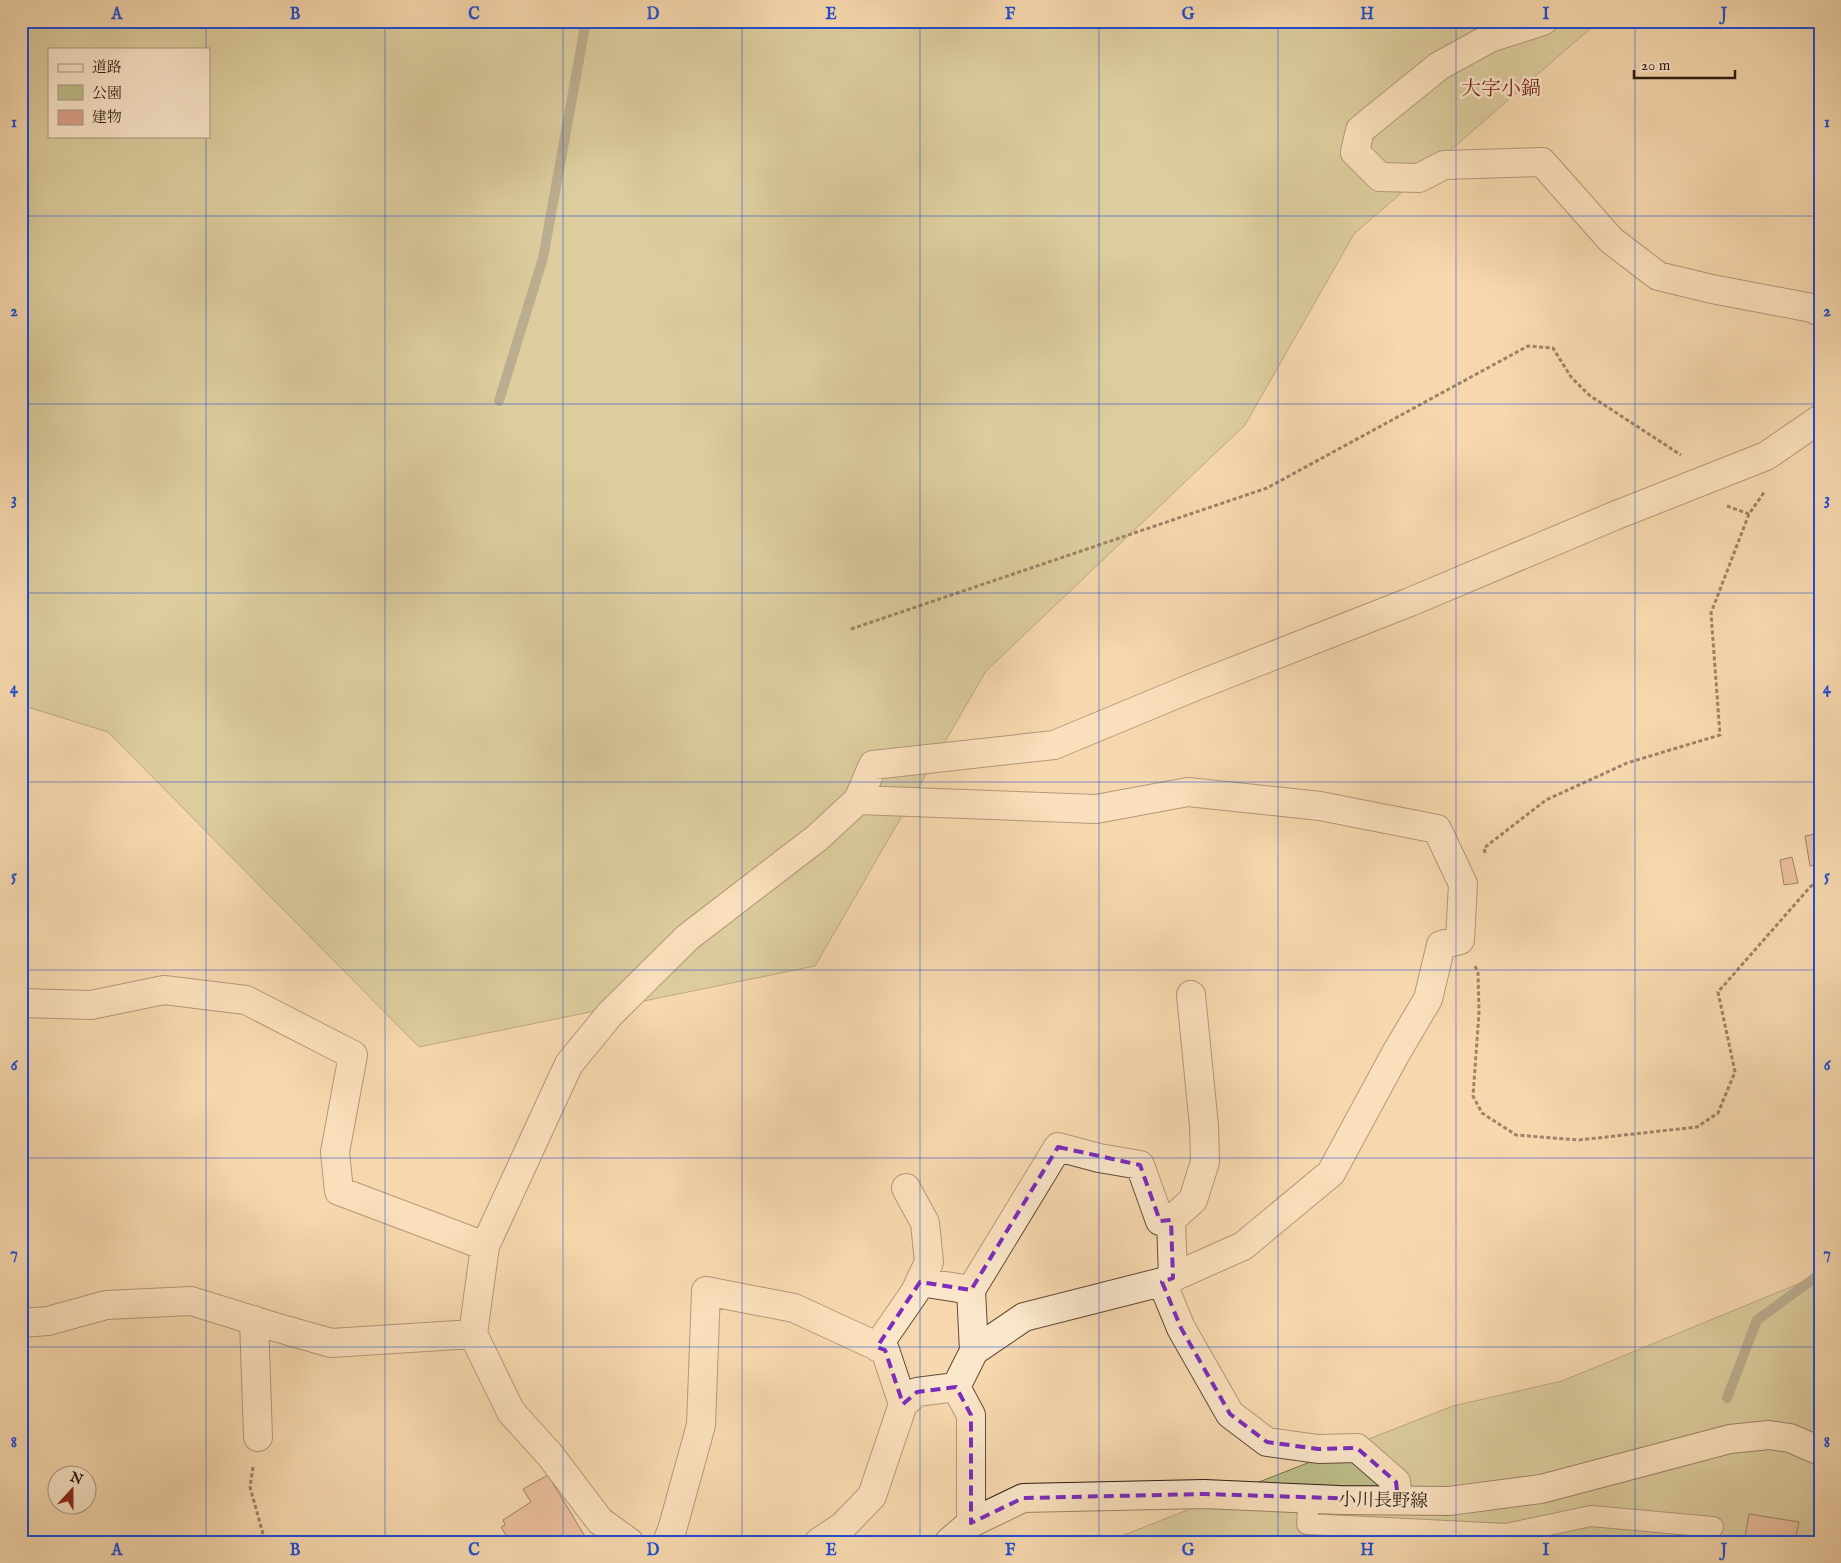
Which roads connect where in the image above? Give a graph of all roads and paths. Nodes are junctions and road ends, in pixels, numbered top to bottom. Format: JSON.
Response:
{"nodes":[{"id":1,"x":1543,"y":21,"type":"edge"},
{"id":2,"x":1820,"y":312,"type":"edge"},
{"id":3,"x":1820,"y":419,"type":"edge"},
{"id":4,"x":1707,"y":479,"type":"junction"},
{"id":5,"x":1768,"y":486,"type":"dead end"},
{"id":6,"x":851,"y":630,"type":"dead end"},
{"id":7,"x":858,"y":800,"type":"junction"},
{"id":8,"x":1485,"y":856,"type":"dead end"},
{"id":9,"x":1820,"y":882,"type":"edge"},
{"id":10,"x":1460,"y":940,"type":"junction"},
{"id":11,"x":1192,"y":995,"type":"dead end"},
{"id":12,"x":21,"y":1003,"type":"edge"},
{"id":13,"x":906,"y":1188,"type":"dead end"},
{"id":14,"x":1171,"y":1220,"type":"junction"},
{"id":15,"x":485,"y":1246,"type":"junction"},
{"id":16,"x":1168,"y":1280,"type":"junction"},
{"id":17,"x":920,"y":1282,"type":"junction"},
{"id":18,"x":971,"y":1290,"type":"junction"},
{"id":19,"x":254,"y":1320,"type":"junction"},
{"id":20,"x":21,"y":1323,"type":"edge"},
{"id":21,"x":473,"y":1334,"type":"junction"},
{"id":22,"x":877,"y":1347,"type":"junction"},
{"id":23,"x":974,"y":1352,"type":"junction"},
{"id":24,"x":956,"y":1387,"type":"junction"},
{"id":25,"x":903,"y":1404,"type":"junction"},
{"id":26,"x":258,"y":1437,"type":"joint"},
{"id":27,"x":1820,"y":1451,"type":"edge"},
{"id":28,"x":1309,"y":1498,"type":"junction"},
{"id":29,"x":1398,"y":1500,"type":"junction"},
{"id":30,"x":971,"y":1523,"type":"junction"},
{"id":31,"x":1713,"y":1527,"type":"dead end"},
{"id":32,"x":268,"y":1542,"type":"edge"},
{"id":33,"x":629,"y":1542,"type":"edge"},
{"id":34,"x":667,"y":1542,"type":"edge"},
{"id":35,"x":819,"y":1542,"type":"edge"},
{"id":36,"x":949,"y":1542,"type":"edge"}],
"edges":[{"from":1,"to":2,"type":"street"},
{"from":3,"to":4,"type":"street"},
{"from":4,"to":6,"type":"path"},
{"from":4,"to":7,"type":"street"},
{"from":5,"to":8,"type":"path"},
{"from":7,"to":10,"type":"street"},
{"from":7,"to":15,"type":"street"},
{"from":9,"to":10,"type":"path"},
{"from":10,"to":16,"type":"street"},
{"from":11,"to":14,"type":"street"},
{"from":12,"to":15,"type":"street"},
{"from":13,"to":17,"type":"street"},
{"from":14,"to":16,"type":"street"},
{"from":14,"to":18,"type":"street"},
{"from":15,"to":21,"type":"street"},
{"from":16,"to":23,"type":"street"},
{"from":16,"to":29,"type":"street"},
{"from":17,"to":18,"type":"street"},
{"from":17,"to":22,"type":"street"},
{"from":18,"to":23,"type":"street"},
{"from":19,"to":20,"type":"street"},
{"from":19,"to":21,"type":"street"},
{"from":19,"to":26,"type":"street"},
{"from":21,"to":33,"type":"street"},
{"from":22,"to":25,"type":"street"},
{"from":22,"to":34,"type":"street"},
{"from":23,"to":24,"type":"street"},
{"from":24,"to":25,"type":"street"},
{"from":24,"to":30,"type":"street"},
{"from":25,"to":35,"type":"street"},
{"from":26,"to":32,"type":"path"},
{"from":27,"to":29,"type":"street","name":"小川長野線"},
{"from":28,"to":29,"type":"street","name":"小川長野線"},
{"from":28,"to":30,"type":"street","name":"小川長野線"},
{"from":28,"to":31,"type":"lane"},
{"from":30,"to":36,"type":"street","name":"小川長野線"}]}
